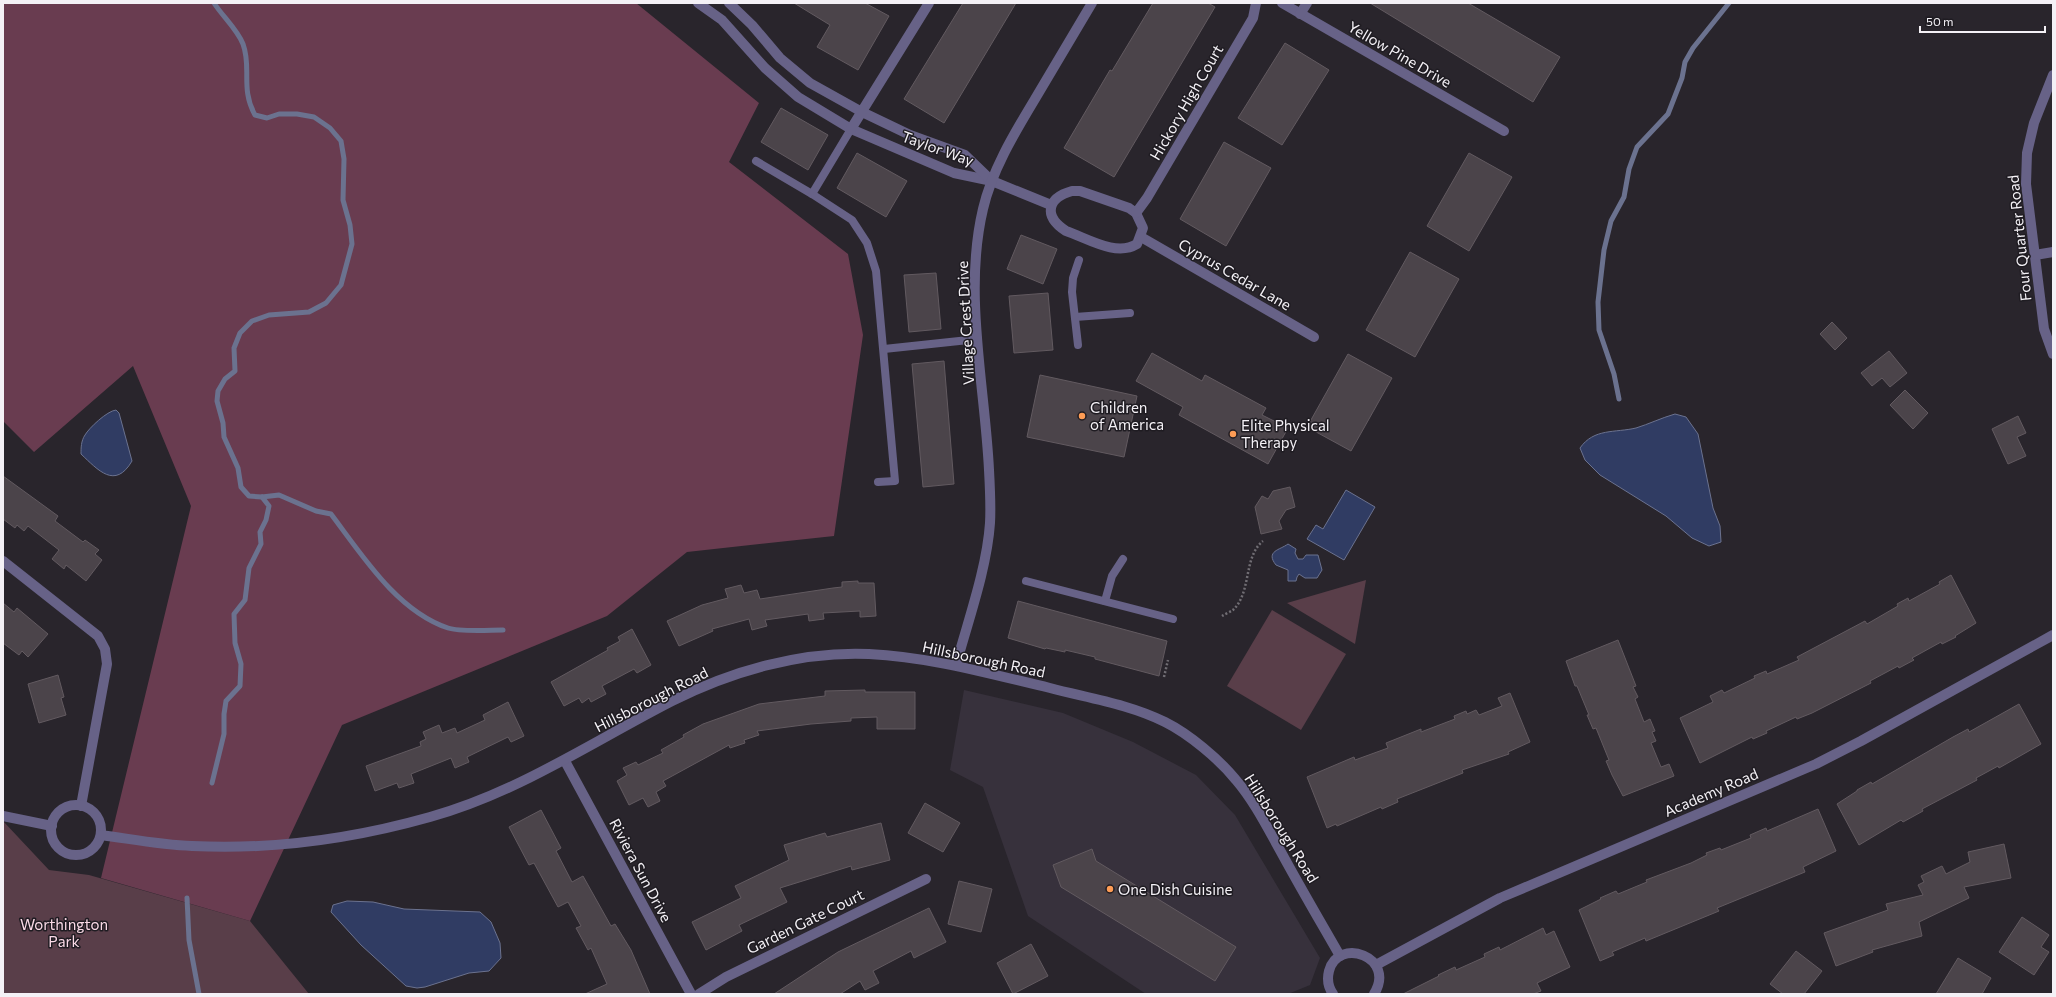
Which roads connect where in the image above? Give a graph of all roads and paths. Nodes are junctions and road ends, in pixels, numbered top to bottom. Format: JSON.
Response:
{"nodes":[{"id":1,"x":698,"y":3,"type":"edge"},
{"id":2,"x":729,"y":3,"type":"edge"},
{"id":3,"x":928,"y":3,"type":"edge"},
{"id":4,"x":1092,"y":3,"type":"edge"},
{"id":5,"x":1247,"y":3,"type":"edge"},
{"id":6,"x":1256,"y":3,"type":"edge"},
{"id":7,"x":1282,"y":3,"type":"edge"},
{"id":8,"x":1307,"y":3,"type":"edge"},
{"id":9,"x":1300,"y":14,"type":"junction"},
{"id":10,"x":2053,"y":74,"type":"edge"},
{"id":11,"x":862,"y":112,"type":"junction"},
{"id":12,"x":851,"y":129,"type":"junction"},
{"id":13,"x":1504,"y":131,"type":"dead end"},
{"id":14,"x":756,"y":161,"type":"dead end"},
{"id":15,"x":992,"y":181,"type":"junction"},
{"id":16,"x":812,"y":194,"type":"junction"},
{"id":17,"x":1051,"y":205,"type":"junction"},
{"id":18,"x":1136,"y":213,"type":"junction"},
{"id":19,"x":1141,"y":237,"type":"junction"},
{"id":20,"x":2053,"y":252,"type":"edge"},
{"id":21,"x":2035,"y":255,"type":"junction"},
{"id":22,"x":1079,"y":260,"type":"dead end"},
{"id":23,"x":1130,"y":313,"type":"dead end"},
{"id":24,"x":1075,"y":317,"type":"junction"},
{"id":25,"x":1314,"y":337,"type":"dead end"},
{"id":26,"x":978,"y":339,"type":"junction"},
{"id":27,"x":1078,"y":345,"type":"dead end"},
{"id":28,"x":884,"y":350,"type":"junction"},
{"id":29,"x":2053,"y":354,"type":"edge"},
{"id":30,"x":878,"y":482,"type":"dead end"},
{"id":31,"x":1263,"y":541,"type":"dead end"},
{"id":32,"x":1123,"y":559,"type":"dead end"},
{"id":33,"x":3,"y":561,"type":"edge"},
{"id":34,"x":1026,"y":581,"type":"dead end"},
{"id":35,"x":1105,"y":601,"type":"junction"},
{"id":36,"x":1222,"y":616,"type":"dead end"},
{"id":37,"x":1173,"y":619,"type":"dead end"},
{"id":38,"x":2053,"y":635,"type":"edge"},
{"id":39,"x":1168,"y":660,"type":"dead end"},
{"id":40,"x":956,"y":665,"type":"junction"},
{"id":41,"x":1164,"y":677,"type":"dead end"},
{"id":42,"x":565,"y":761,"type":"junction"},
{"id":43,"x":81,"y":806,"type":"junction"},
{"id":44,"x":3,"y":816,"type":"edge"},
{"id":45,"x":52,"y":826,"type":"junction"},
{"id":46,"x":101,"y":835,"type":"junction"},
{"id":47,"x":926,"y":879,"type":"dead end"},
{"id":48,"x":1340,"y":956,"type":"junction"},
{"id":49,"x":1376,"y":964,"type":"junction"},
{"id":50,"x":1330,"y":993,"type":"edge"},
{"id":51,"x":691,"y":994,"type":"edge"},
{"id":52,"x":699,"y":994,"type":"edge"},
{"id":53,"x":1374,"y":994,"type":"edge"}],
"edges":[{"from":1,"to":12,"type":"street","name":"Taylor Way"},
{"from":2,"to":11,"type":"street","name":"Taylor Way"},
{"from":3,"to":11,"type":"street"},
{"from":4,"to":15,"type":"street","name":"Village Crest Drive"},
{"from":5,"to":6,"type":"street"},
{"from":6,"to":18,"type":"street","name":"Hickory High Court"},
{"from":7,"to":9,"type":"street","name":"Yellow Pine Drive"},
{"from":8,"to":9,"type":"street"},
{"from":9,"to":13,"type":"street","name":"Yellow Pine Drive"},
{"from":10,"to":21,"type":"street","name":"Four Quarter Road"},
{"from":11,"to":12,"type":"street"},
{"from":11,"to":15,"type":"street","name":"Taylor Way"},
{"from":12,"to":15,"type":"street","name":"Taylor Way"},
{"from":12,"to":16,"type":"lane"},
{"from":14,"to":16,"type":"lane"},
{"from":15,"to":17,"type":"street"},
{"from":15,"to":26,"type":"street","name":"Village Crest Drive"},
{"from":16,"to":28,"type":"lane"},
{"from":17,"to":18,"type":"street"},
{"from":17,"to":19,"type":"street"},
{"from":18,"to":19,"type":"street"},
{"from":19,"to":25,"type":"street","name":"Cyprus Cedar Lane"},
{"from":20,"to":21,"type":"street"},
{"from":21,"to":29,"type":"street","name":"Four Quarter Road"},
{"from":22,"to":24,"type":"lane"},
{"from":23,"to":24,"type":"lane"},
{"from":24,"to":27,"type":"lane"},
{"from":26,"to":28,"type":"lane"},
{"from":26,"to":40,"type":"street","name":"Village Crest Drive"},
{"from":28,"to":30,"type":"lane"},
{"from":31,"to":36,"type":"path"},
{"from":32,"to":35,"type":"lane"},
{"from":33,"to":43,"type":"street"},
{"from":34,"to":35,"type":"lane"},
{"from":35,"to":37,"type":"lane"},
{"from":38,"to":49,"type":"street","name":"Academy Road"},
{"from":39,"to":41,"type":"path"},
{"from":40,"to":42,"type":"street","name":"Hillsborough Road"},
{"from":40,"to":48,"type":"street","name":"Hillsborough Road"},
{"from":42,"to":46,"type":"street","name":"Hillsborough Road"},
{"from":42,"to":51,"type":"street","name":"Riviera Sun Drive"},
{"from":43,"to":45,"type":"street"},
{"from":43,"to":46,"type":"street"},
{"from":44,"to":45,"type":"street"},
{"from":45,"to":46,"type":"street"},
{"from":47,"to":52,"type":"street","name":"Garden Gate Court"},
{"from":48,"to":49,"type":"street"},
{"from":48,"to":50,"type":"street"},
{"from":49,"to":53,"type":"street"}]}
